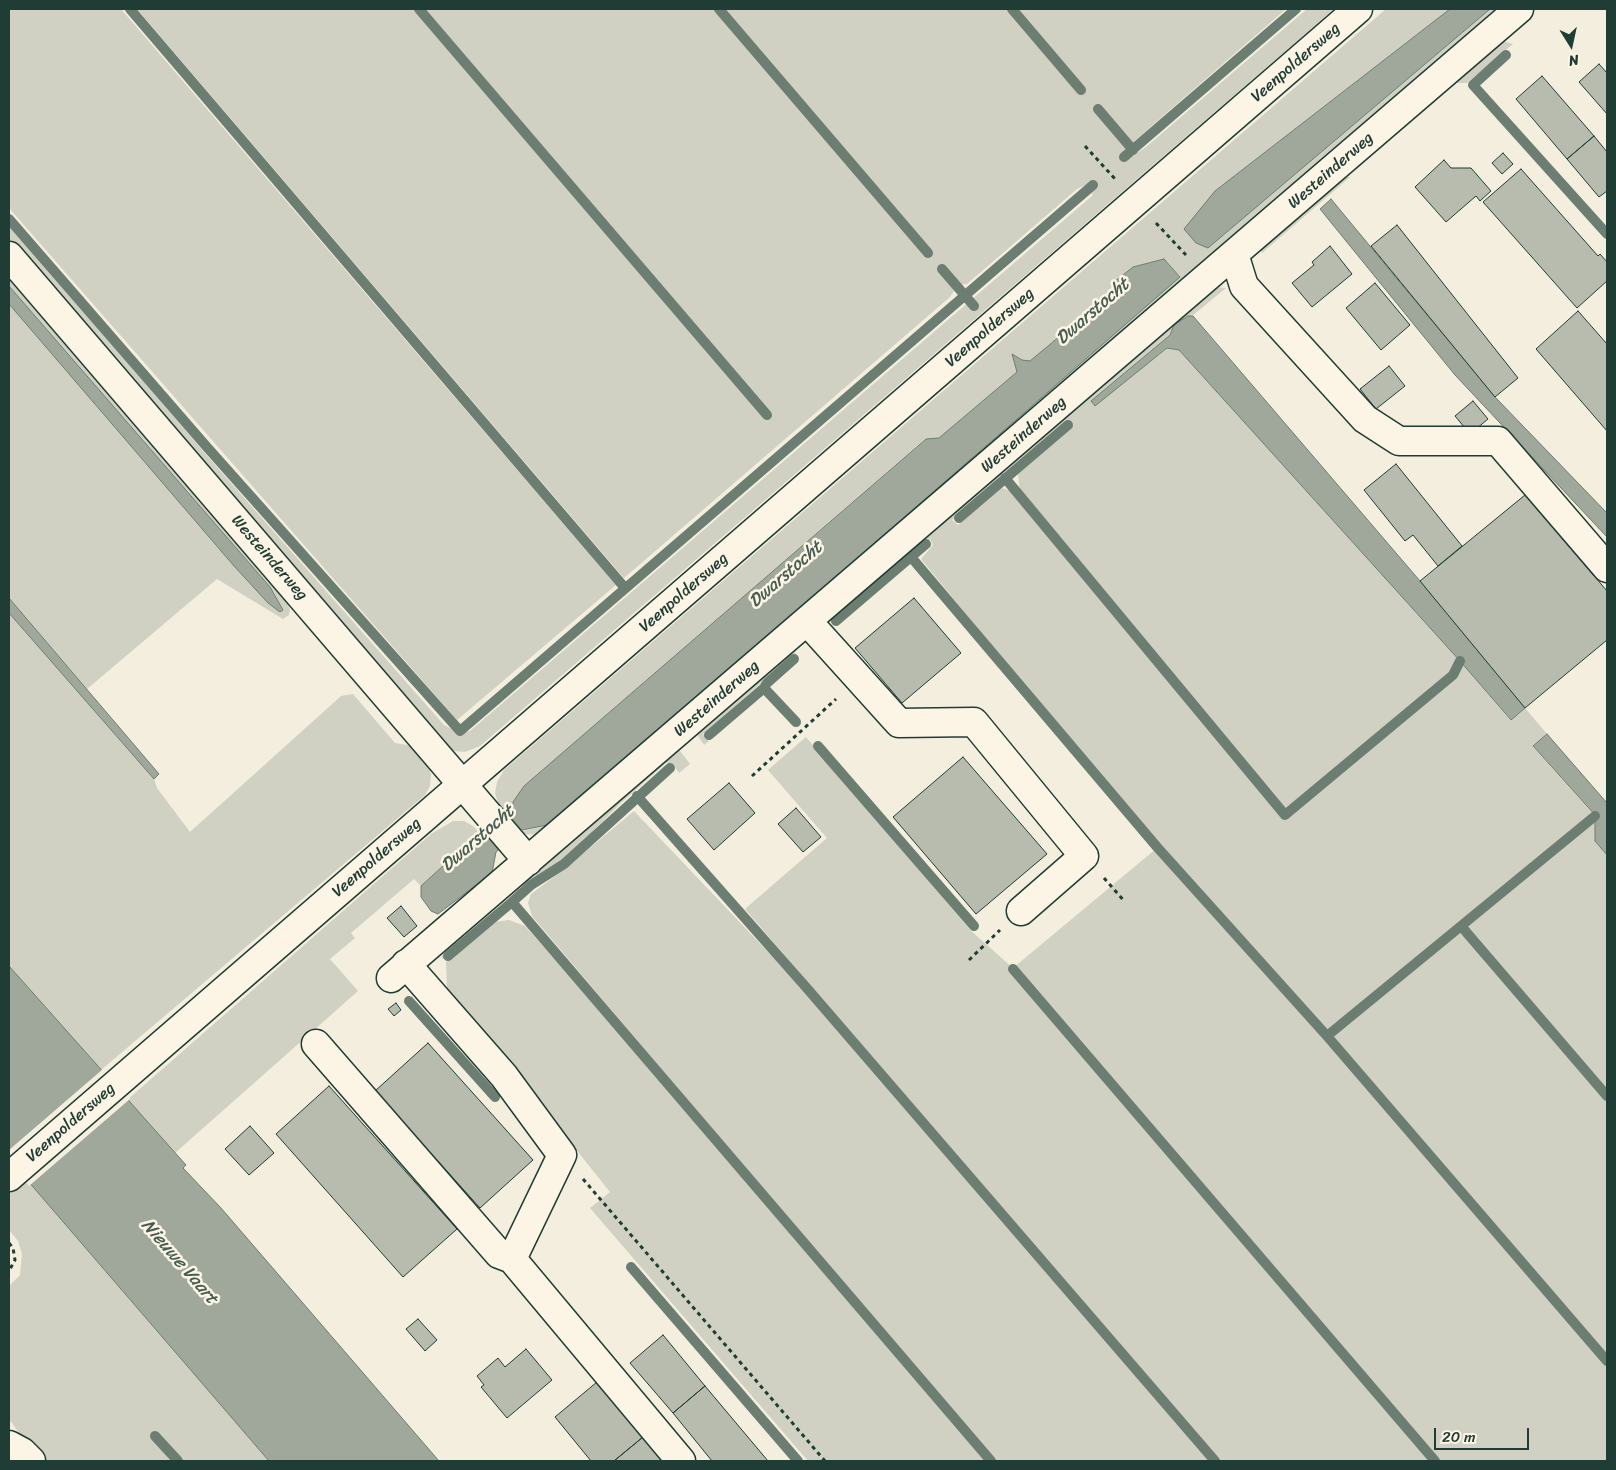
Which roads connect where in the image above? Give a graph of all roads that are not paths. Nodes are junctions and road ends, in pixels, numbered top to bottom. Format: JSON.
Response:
{"nodes":[{"id":1,"x":1358,"y":9,"type":"edge"},
{"id":2,"x":1519,"y":9,"type":"edge"},
{"id":3,"x":1234,"y":254,"type":"junction"},
{"id":4,"x":9,"y":256,"type":"edge"},
{"id":5,"x":1607,"y":568,"type":"edge"},
{"id":6,"x":807,"y":621,"type":"junction"},
{"id":7,"x":462,"y":785,"type":"junction"},
{"id":8,"x":528,"y":861,"type":"junction"},
{"id":9,"x":1021,"y":911,"type":"road end"},
{"id":10,"x":316,"y":1044,"type":"dead end"},
{"id":11,"x":9,"y":1177,"type":"edge"},
{"id":12,"x":512,"y":1259,"type":"junction"},
{"id":13,"x":9,"y":1445,"type":"edge"},
{"id":14,"x":31,"y":1461,"type":"edge"},
{"id":15,"x":681,"y":1461,"type":"edge"}],
"edges":[{"from":1,"to":7,"type":"street","name":"Veenpoldersweg"},
{"from":2,"to":3,"type":"street","name":"Westeinderweg"},
{"from":3,"to":5,"type":"street"},
{"from":3,"to":6,"type":"street","name":"Westeinderweg"},
{"from":4,"to":7,"type":"street","name":"Westeinderweg"},
{"from":6,"to":8,"type":"street","name":"Westeinderweg"},
{"from":6,"to":9,"type":"street"},
{"from":7,"to":8,"type":"street","name":"Westeinderweg"},
{"from":7,"to":11,"type":"street","name":"Veenpoldersweg"},
{"from":8,"to":12,"type":"street","name":"Westeinderweg"},
{"from":10,"to":12,"type":"street"},
{"from":12,"to":15,"type":"street"},
{"from":13,"to":14,"type":"street"}]}
